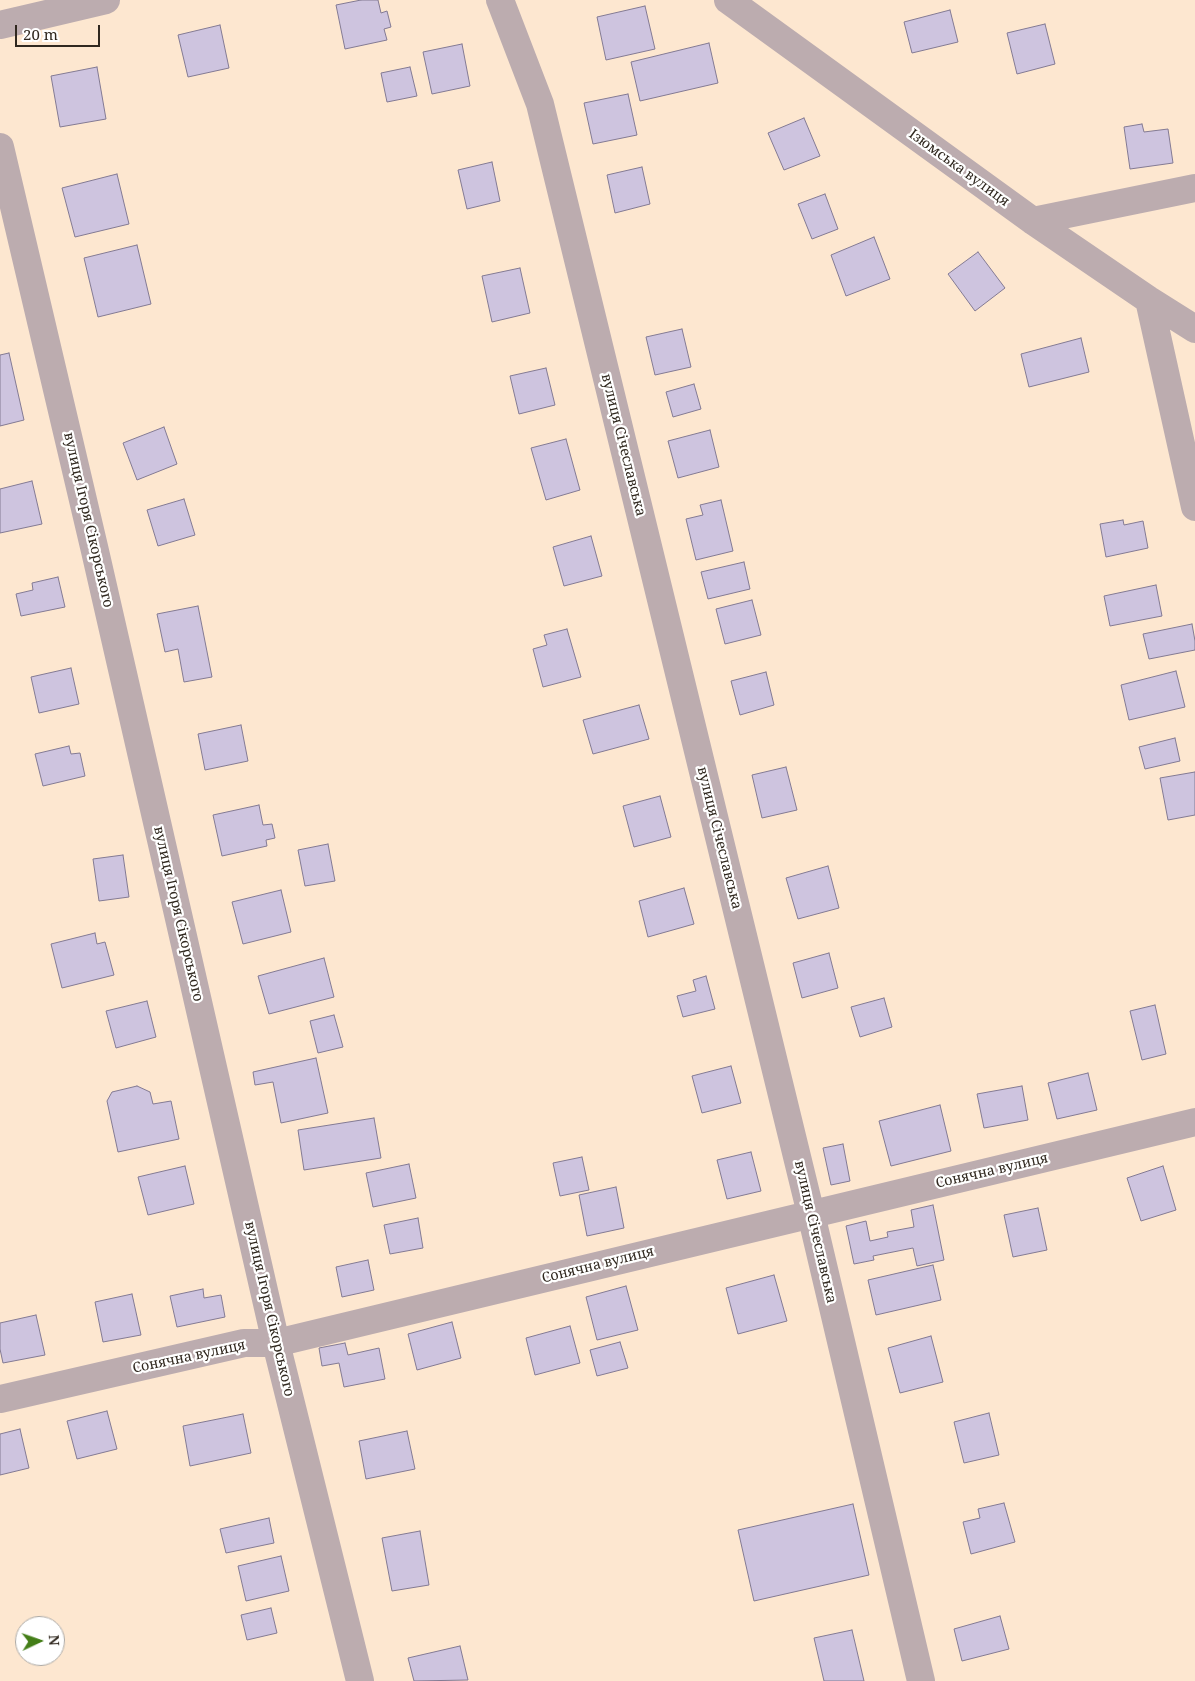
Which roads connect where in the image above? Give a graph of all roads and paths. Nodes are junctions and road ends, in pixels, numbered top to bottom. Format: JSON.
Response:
{"nodes":[{"id":1,"x":106,"y":0,"type":"edge"},
{"id":2,"x":500,"y":0,"type":"edge"},
{"id":3,"x":728,"y":0,"type":"edge"},
{"id":4,"x":0,"y":26,"type":"edge"},
{"id":5,"x":0,"y":147,"type":"edge"},
{"id":6,"x":1195,"y":188,"type":"edge"},
{"id":7,"x":1033,"y":221,"type":"junction"},
{"id":8,"x":1149,"y":300,"type":"junction"},
{"id":9,"x":1195,"y":329,"type":"edge"},
{"id":10,"x":1195,"y":507,"type":"edge"},
{"id":11,"x":1195,"y":1122,"type":"edge"},
{"id":12,"x":811,"y":1214,"type":"junction"},
{"id":13,"x":276,"y":1343,"type":"junction"},
{"id":14,"x":0,"y":1399,"type":"edge"},
{"id":15,"x":360,"y":1681,"type":"edge"},
{"id":16,"x":921,"y":1681,"type":"edge"}],
"edges":[{"from":1,"to":4,"type":"street"},
{"from":2,"to":12,"type":"street","name":"вулиця Січеславська"},
{"from":3,"to":7,"type":"street","name":"Ізюмська вулиця"},
{"from":5,"to":13,"type":"street","name":"вулиця Ігоря Сікорського"},
{"from":6,"to":7,"type":"street"},
{"from":7,"to":8,"type":"street","name":"Ізюмська вулиця"},
{"from":8,"to":9,"type":"street","name":"Ізюмська вулиця"},
{"from":8,"to":10,"type":"street"},
{"from":11,"to":12,"type":"street","name":"Сонячна вулиця"},
{"from":12,"to":13,"type":"street","name":"Сонячна вулиця"},
{"from":12,"to":16,"type":"street","name":"вулиця Січеславська"},
{"from":13,"to":14,"type":"street","name":"Сонячна вулиця"},
{"from":13,"to":15,"type":"street","name":"вулиця Ігоря Сікорського"}]}
